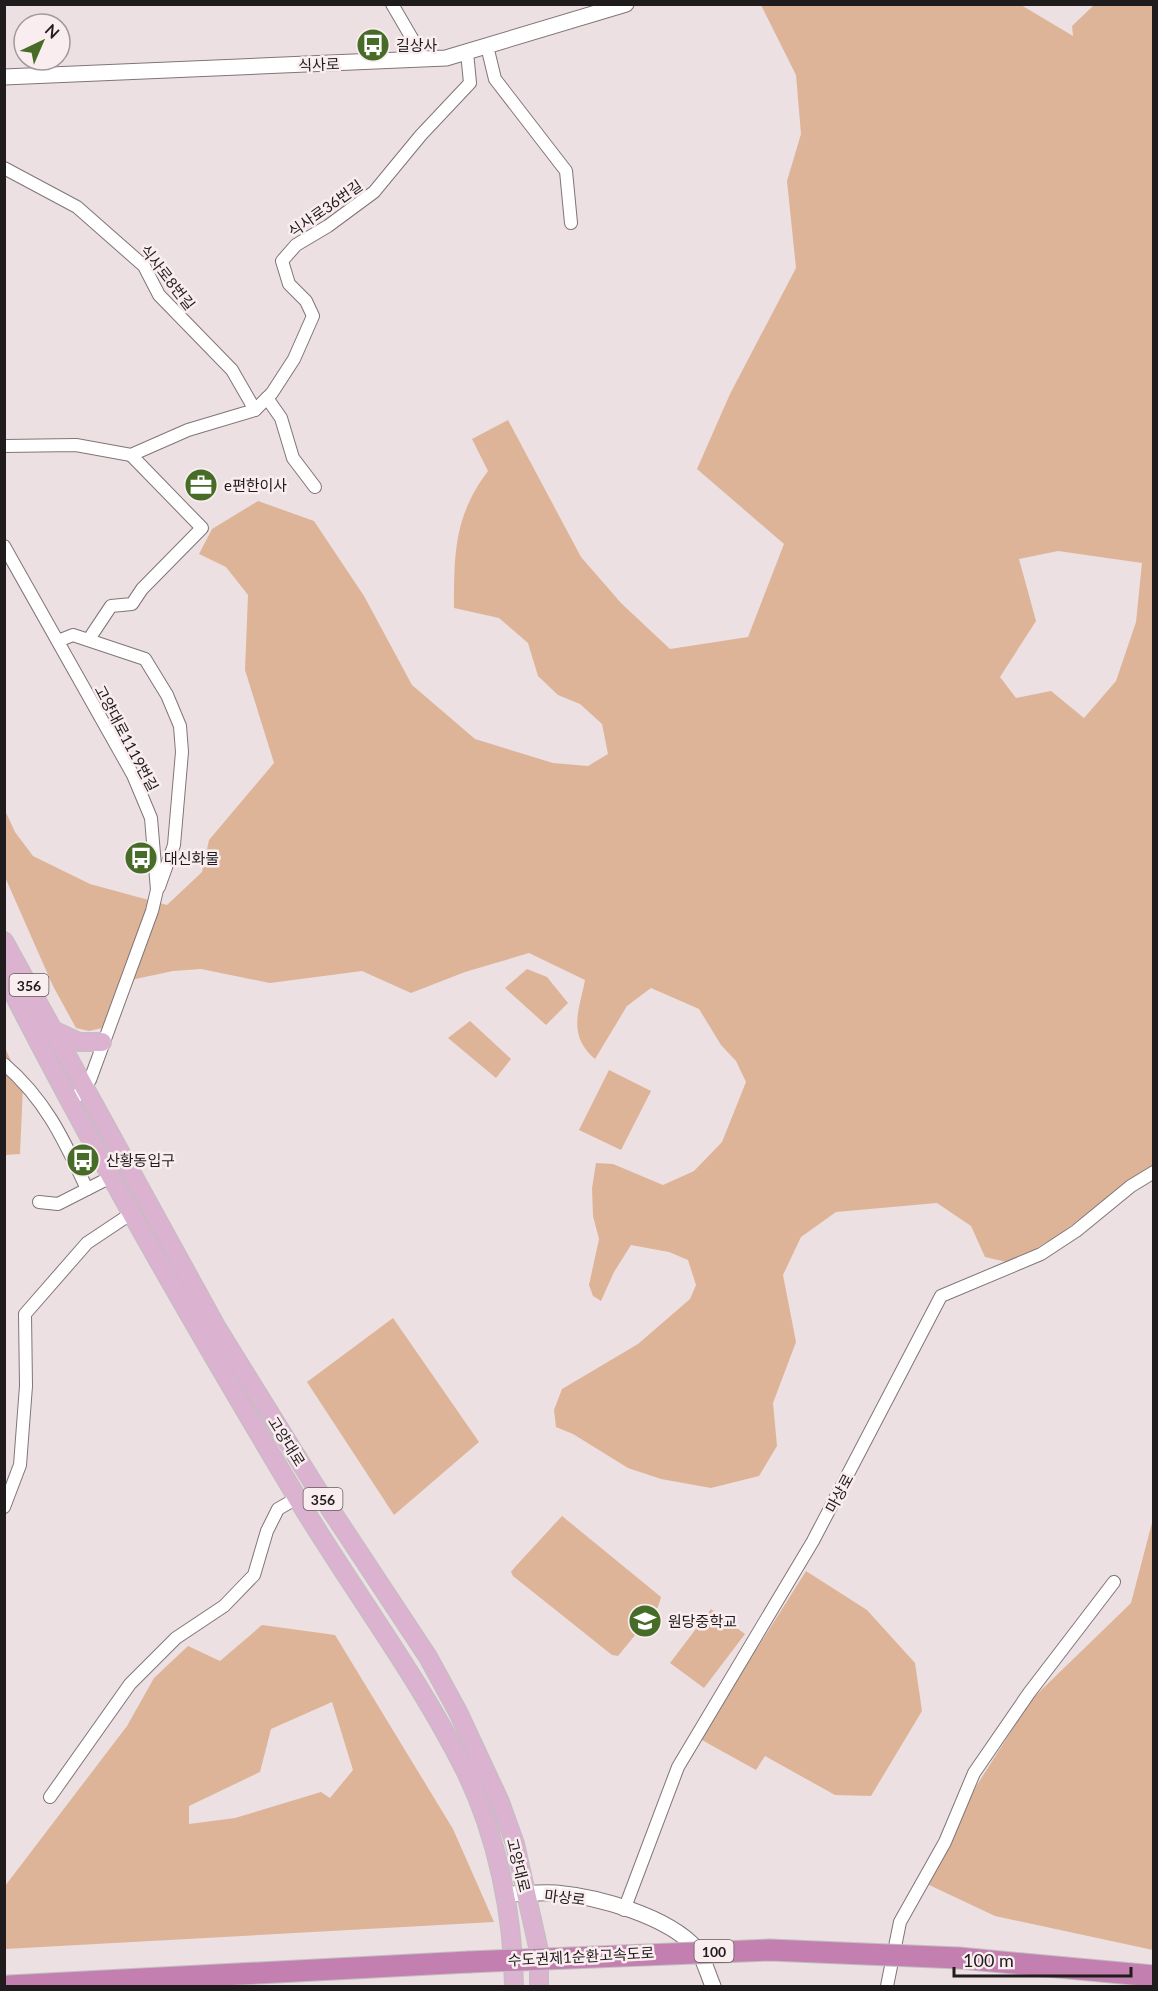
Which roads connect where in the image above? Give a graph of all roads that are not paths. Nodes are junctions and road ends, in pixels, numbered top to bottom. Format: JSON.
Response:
{"nodes":[{"id":1,"x":392,"y":4,"type":"edge"},
{"id":2,"x":626,"y":4,"type":"edge"},
{"id":3,"x":487,"y":46,"type":"junction"},
{"id":4,"x":467,"y":52,"type":"junction"},
{"id":5,"x":424,"y":59,"type":"junction"},
{"id":6,"x":4,"y":77,"type":"edge"},
{"id":7,"x":4,"y":168,"type":"edge"},
{"id":8,"x":571,"y":223,"type":"dead end"},
{"id":9,"x":267,"y":398,"type":"junction"},
{"id":10,"x":255,"y":410,"type":"junction"},
{"id":11,"x":4,"y":446,"type":"edge"},
{"id":12,"x":131,"y":454,"type":"junction"},
{"id":13,"x":315,"y":487,"type":"dead end"},
{"id":14,"x":4,"y":546,"type":"edge"},
{"id":15,"x":89,"y":639,"type":"junction"},
{"id":16,"x":58,"y":641,"type":"junction"},
{"id":17,"x":157,"y":890,"type":"junction"},
{"id":18,"x":4,"y":941,"type":"edge"},
{"id":19,"x":4,"y":975,"type":"edge"},
{"id":20,"x":52,"y":1030,"type":"junction"},
{"id":21,"x":102,"y":1042,"type":"junction"},
{"id":22,"x":4,"y":1064,"type":"edge"},
{"id":23,"x":85,"y":1085,"type":"junction"},
{"id":24,"x":71,"y":1103,"type":"junction"},
{"id":25,"x":1154,"y":1172,"type":"edge"},
{"id":26,"x":111,"y":1177,"type":"junction"},
{"id":27,"x":87,"y":1189,"type":"junction"},
{"id":28,"x":39,"y":1202,"type":"dead end"},
{"id":29,"x":132,"y":1213,"type":"junction"},
{"id":30,"x":297,"y":1498,"type":"junction"},
{"id":31,"x":4,"y":1507,"type":"edge"},
{"id":32,"x":1114,"y":1582,"type":"dead end"},
{"id":33,"x":50,"y":1797,"type":"dead end"},
{"id":34,"x":505,"y":1894,"type":"junction"},
{"id":35,"x":526,"y":1894,"type":"junction"},
{"id":36,"x":624,"y":1910,"type":"junction"},
{"id":37,"x":1154,"y":1976,"type":"edge"},
{"id":38,"x":9,"y":1986,"type":"edge"},
{"id":39,"x":514,"y":1986,"type":"edge"},
{"id":40,"x":539,"y":1986,"type":"edge"},
{"id":41,"x":713,"y":1986,"type":"edge"},
{"id":42,"x":887,"y":1986,"type":"edge"}],
"edges":[{"from":1,"to":5,"type":"street"},
{"from":2,"to":3,"type":"street","name":"식사로"},
{"from":3,"to":4,"type":"street","name":"식사로"},
{"from":3,"to":8,"type":"street"},
{"from":4,"to":5,"type":"street","name":"식사로"},
{"from":4,"to":9,"type":"street","name":"식사로36번길"},
{"from":5,"to":6,"type":"street","name":"식사로"},
{"from":7,"to":10,"type":"street","name":"식사로8번길"},
{"from":9,"to":10,"type":"street","name":"식사로36번길"},
{"from":9,"to":13,"type":"street"},
{"from":10,"to":12,"type":"street","name":"식사로36번길"},
{"from":11,"to":12,"type":"street"},
{"from":12,"to":15,"type":"street"},
{"from":14,"to":16,"type":"street","name":"고양대로1119번길"},
{"from":15,"to":16,"type":"street","name":"고양대로1119번길"},
{"from":15,"to":17,"type":"street","name":"고양대로1119번길"},
{"from":16,"to":17,"type":"street","name":"고양대로1119번길"},
{"from":17,"to":21,"type":"street","name":"고양대로1119번길"},
{"from":18,"to":20,"type":"main road","name":"고양대로","number":"356"},
{"from":19,"to":24,"type":"main road","name":"고양대로","number":"356"},
{"from":20,"to":21,"type":"main road"},
{"from":20,"to":23,"type":"main road","name":"고양대로","number":"356"},
{"from":21,"to":23,"type":"street","name":"고양대로1119번길"},
{"from":22,"to":27,"type":"street"},
{"from":23,"to":24,"type":"street","name":"고양대로1119번길"},
{"from":23,"to":35,"type":"main road","name":"고양대로","number":"356"},
{"from":24,"to":26,"type":"main road","name":"고양대로","number":"356"},
{"from":25,"to":36,"type":"street","name":"마상로"},
{"from":26,"to":27,"type":"street"},
{"from":26,"to":29,"type":"main road","name":"고양대로","number":"356"},
{"from":27,"to":28,"type":"street"},
{"from":29,"to":30,"type":"main road","name":"고양대로","number":"356"},
{"from":29,"to":31,"type":"street"},
{"from":30,"to":33,"type":"street"},
{"from":30,"to":34,"type":"main road","name":"고양대로","number":"356"},
{"from":32,"to":42,"type":"street"},
{"from":34,"to":35,"type":"street","name":"마상로"},
{"from":34,"to":39,"type":"main road","name":"고양대로","number":"356"},
{"from":35,"to":36,"type":"street","name":"마상로"},
{"from":35,"to":40,"type":"main road","name":"고양대로","number":"356"},
{"from":36,"to":41,"type":"street","name":"마상로"},
{"from":37,"to":38,"type":"highway","name":"수도권제1순환고속도로","number":"100","bridge":true}]}
